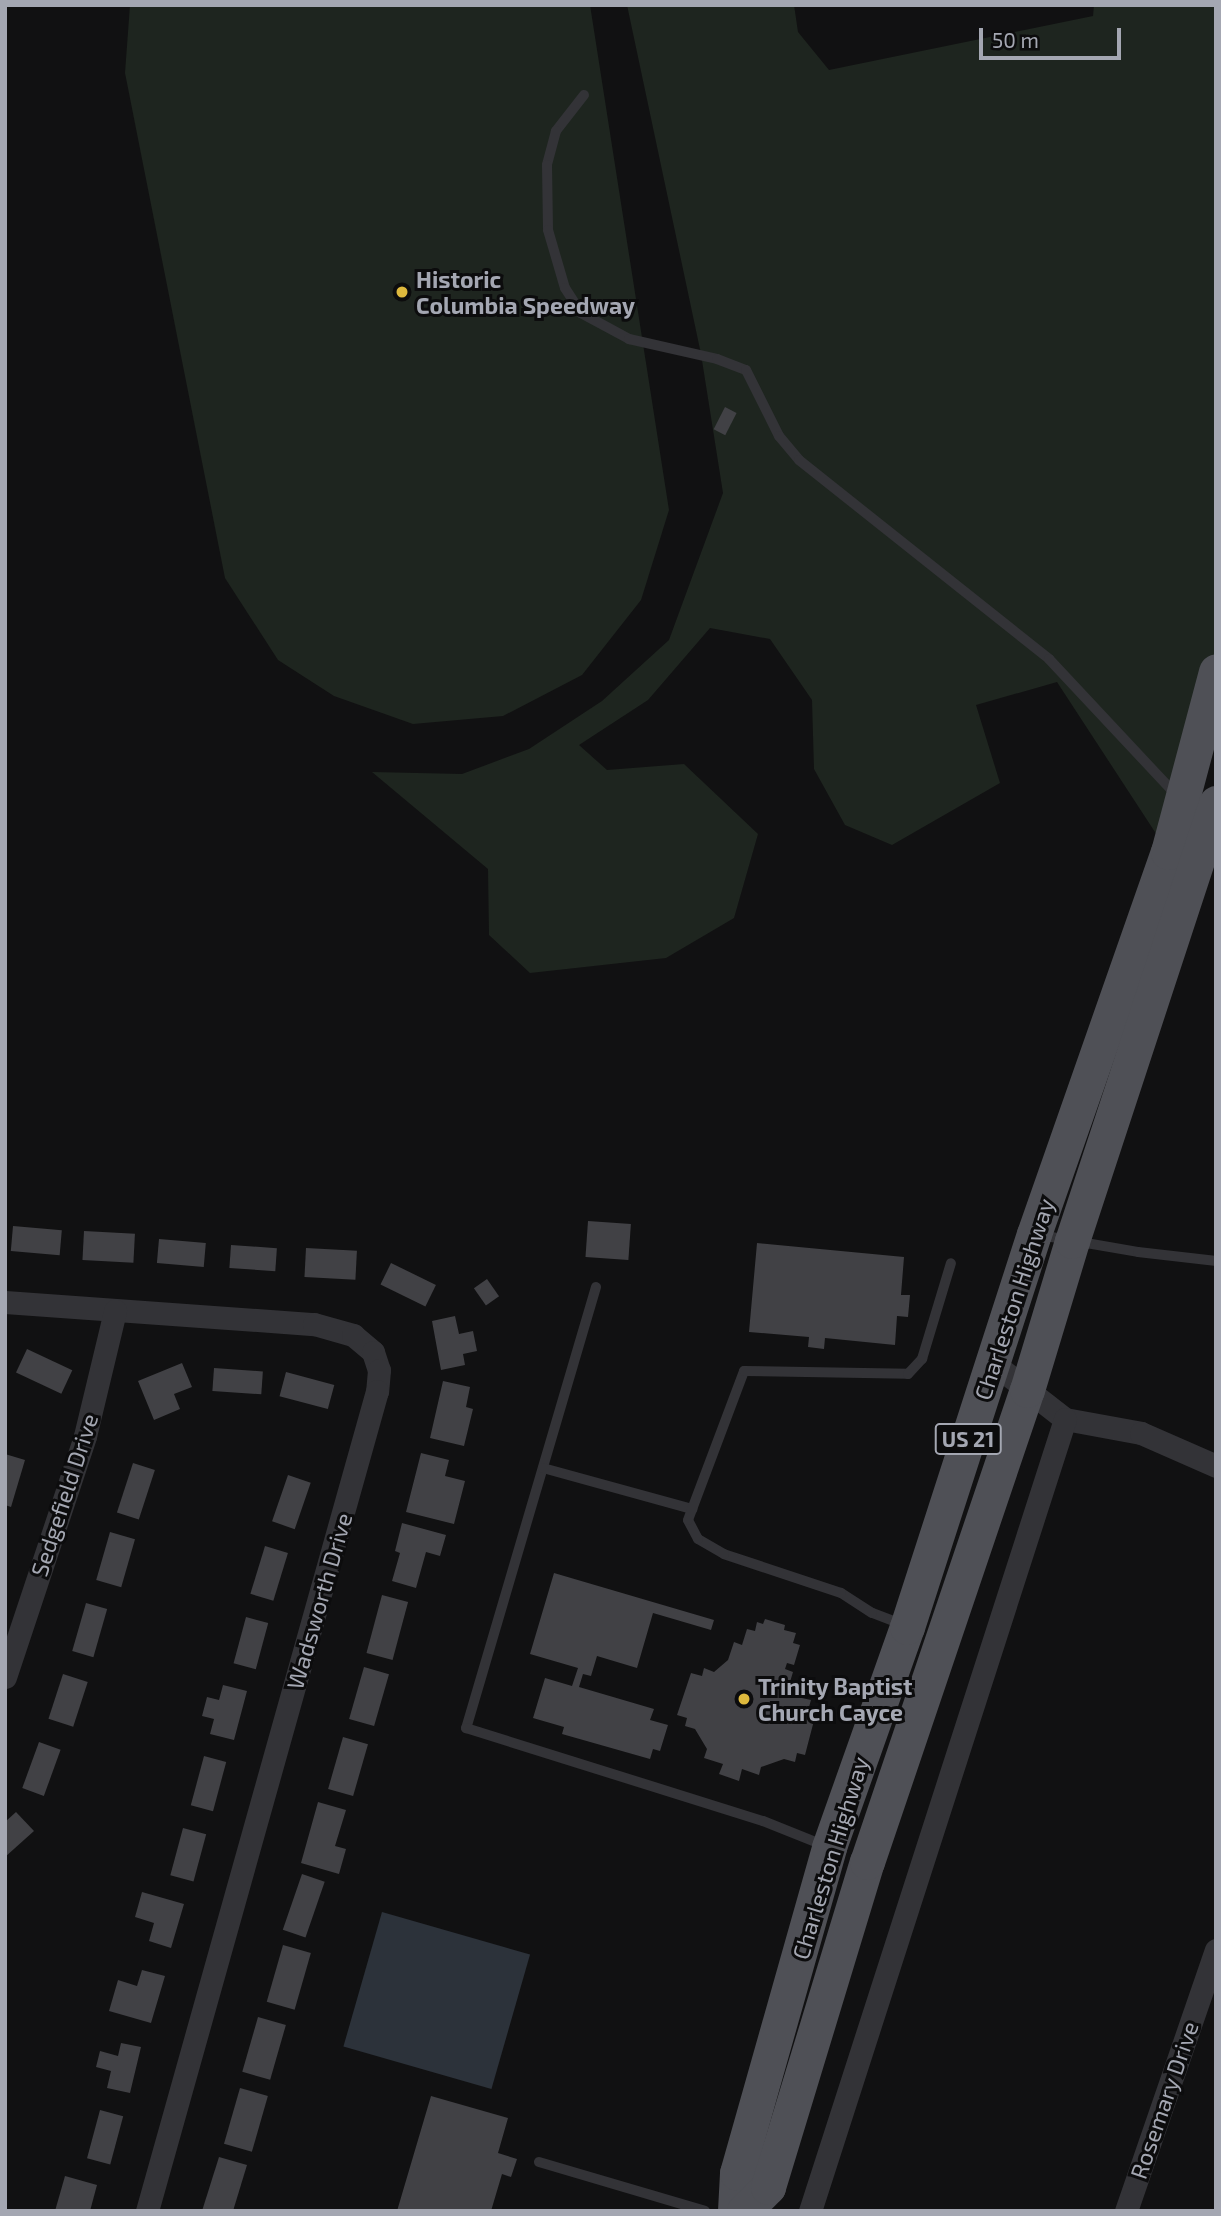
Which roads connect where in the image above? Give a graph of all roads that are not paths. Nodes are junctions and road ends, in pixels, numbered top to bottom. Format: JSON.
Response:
{"nodes":[{"id":1,"x":584,"y":96,"type":"dead end"},
{"id":2,"x":1216,"y":671,"type":"edge"},
{"id":3,"x":1201,"y":808,"type":"edge"},
{"id":4,"x":1034,"y":1234,"type":"junction"},
{"id":5,"x":1072,"y":1241,"type":"junction"},
{"id":6,"x":1216,"y":1261,"type":"edge"},
{"id":7,"x":951,"y":1263,"type":"dead end"},
{"id":8,"x":596,"y":1287,"type":"dead end"},
{"id":9,"x":5,"y":1302,"type":"edge"},
{"id":10,"x":115,"y":1311,"type":"junction"},
{"id":11,"x":993,"y":1363,"type":"junction"},
{"id":12,"x":1027,"y":1390,"type":"junction"},
{"id":13,"x":1065,"y":1419,"type":"junction"},
{"id":14,"x":1216,"y":1466,"type":"edge"},
{"id":15,"x":543,"y":1468,"type":"junction"},
{"id":16,"x":692,"y":1509,"type":"junction"},
{"id":17,"x":925,"y":1634,"type":"junction"},
{"id":18,"x":5,"y":1677,"type":"edge"},
{"id":19,"x":829,"y":1847,"type":"junction"},
{"id":20,"x":1216,"y":1950,"type":"edge"},
{"id":21,"x":539,"y":2162,"type":"dead end"},
{"id":22,"x":664,"y":2199,"type":"junction"},
{"id":23,"x":147,"y":2211,"type":"edge"},
{"id":24,"x":660,"y":2211,"type":"edge"},
{"id":25,"x":705,"y":2211,"type":"edge"},
{"id":26,"x":735,"y":2211,"type":"edge"},
{"id":27,"x":744,"y":2211,"type":"edge"},
{"id":28,"x":810,"y":2211,"type":"edge"},
{"id":29,"x":1126,"y":2211,"type":"edge"}],
"edges":[{"from":1,"to":3,"type":"lane"},
{"from":2,"to":3,"type":"main road","name":"Charleston Highway","number":"US 21"},
{"from":3,"to":4,"type":"main road","name":"Charleston Highway","number":"US 21"},
{"from":3,"to":5,"type":"main road","name":"Charleston Highway","number":"US 21"},
{"from":4,"to":5,"type":"lane"},
{"from":4,"to":11,"type":"main road","name":"Charleston Highway","number":"US 21"},
{"from":5,"to":6,"type":"lane"},
{"from":5,"to":12,"type":"main road","name":"Charleston Highway","number":"US 21"},
{"from":7,"to":16,"type":"lane"},
{"from":8,"to":15,"type":"lane"},
{"from":9,"to":10,"type":"street","name":"Wadsworth Drive"},
{"from":10,"to":18,"type":"street","name":"Sedgefield Drive"},
{"from":10,"to":23,"type":"street","name":"Wadsworth Drive"},
{"from":11,"to":12,"type":"street"},
{"from":11,"to":17,"type":"main road","name":"Charleston Highway","number":"US 21"},
{"from":12,"to":13,"type":"street"},
{"from":12,"to":17,"type":"main road","name":"Charleston Highway","number":"US 21"},
{"from":13,"to":14,"type":"street"},
{"from":13,"to":28,"type":"street"},
{"from":15,"to":16,"type":"lane"},
{"from":15,"to":19,"type":"lane"},
{"from":16,"to":17,"type":"lane"},
{"from":17,"to":19,"type":"main road","name":"Charleston Highway","number":"US 21"},
{"from":17,"to":27,"type":"main road","name":"Charleston Highway","number":"US 21"},
{"from":19,"to":26,"type":"main road","name":"Charleston Highway","number":"US 21"},
{"from":20,"to":29,"type":"street","name":"Rosemary Drive"},
{"from":21,"to":22,"type":"lane"},
{"from":22,"to":24,"type":"lane"},
{"from":22,"to":25,"type":"lane"}]}
